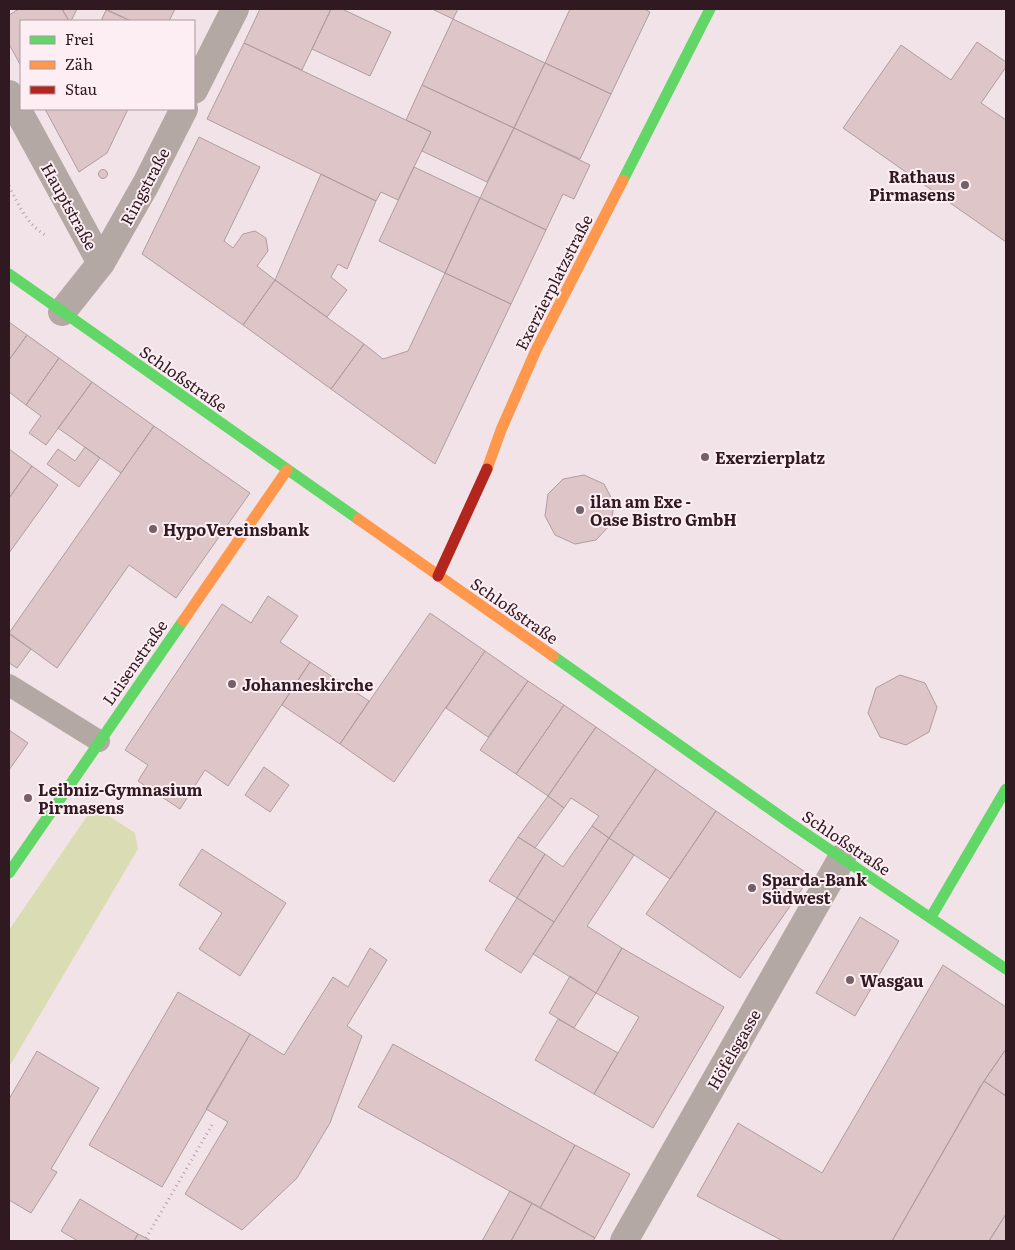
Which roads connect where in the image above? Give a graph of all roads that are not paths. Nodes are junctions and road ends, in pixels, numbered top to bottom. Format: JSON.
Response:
{"nodes":[{"id":1,"x":235,"y":9,"type":"edge"},
{"id":2,"x":710,"y":9,"type":"edge"},
{"id":3,"x":195,"y":88,"type":"edge"},
{"id":4,"x":9,"y":94,"type":"edge"},
{"id":5,"x":183,"y":110,"type":"edge"},
{"id":6,"x":101,"y":263,"type":"junction"},
{"id":7,"x":9,"y":274,"type":"edge"},
{"id":8,"x":62,"y":312,"type":"junction"},
{"id":9,"x":287,"y":470,"type":"junction"},
{"id":10,"x":438,"y":576,"type":"junction"},
{"id":11,"x":9,"y":685,"type":"edge"},
{"id":12,"x":99,"y":741,"type":"junction"},
{"id":13,"x":1006,"y":789,"type":"edge"},
{"id":14,"x":842,"y":858,"type":"junction"},
{"id":15,"x":9,"y":873,"type":"edge"},
{"id":16,"x":931,"y":917,"type":"junction"},
{"id":17,"x":1006,"y":969,"type":"edge"},
{"id":18,"x":624,"y":1241,"type":"edge"}],
"edges":[{"from":1,"to":3,"type":"street"},
{"from":2,"to":10,"type":"street","name":"Exerzierplatzstraße"},
{"from":4,"to":6,"type":"street","name":"Hauptstraße"},
{"from":5,"to":6,"type":"street","name":"Ringstraße"},
{"from":6,"to":8,"type":"street","name":"Hauptstraße"},
{"from":7,"to":8,"type":"street","name":"Schloßstraße"},
{"from":8,"to":9,"type":"street","name":"Schloßstraße"},
{"from":9,"to":10,"type":"street","name":"Schloßstraße"},
{"from":9,"to":12,"type":"street","name":"Luisenstraße"},
{"from":10,"to":14,"type":"street","name":"Schloßstraße"},
{"from":11,"to":12,"type":"lane"},
{"from":12,"to":15,"type":"street","name":"Luisenstraße"},
{"from":13,"to":16,"type":"street"},
{"from":14,"to":16,"type":"street","name":"Schloßstraße"},
{"from":14,"to":18,"type":"street","name":"Höfelsgasse"},
{"from":16,"to":17,"type":"street","name":"Schloßstraße"}]}
